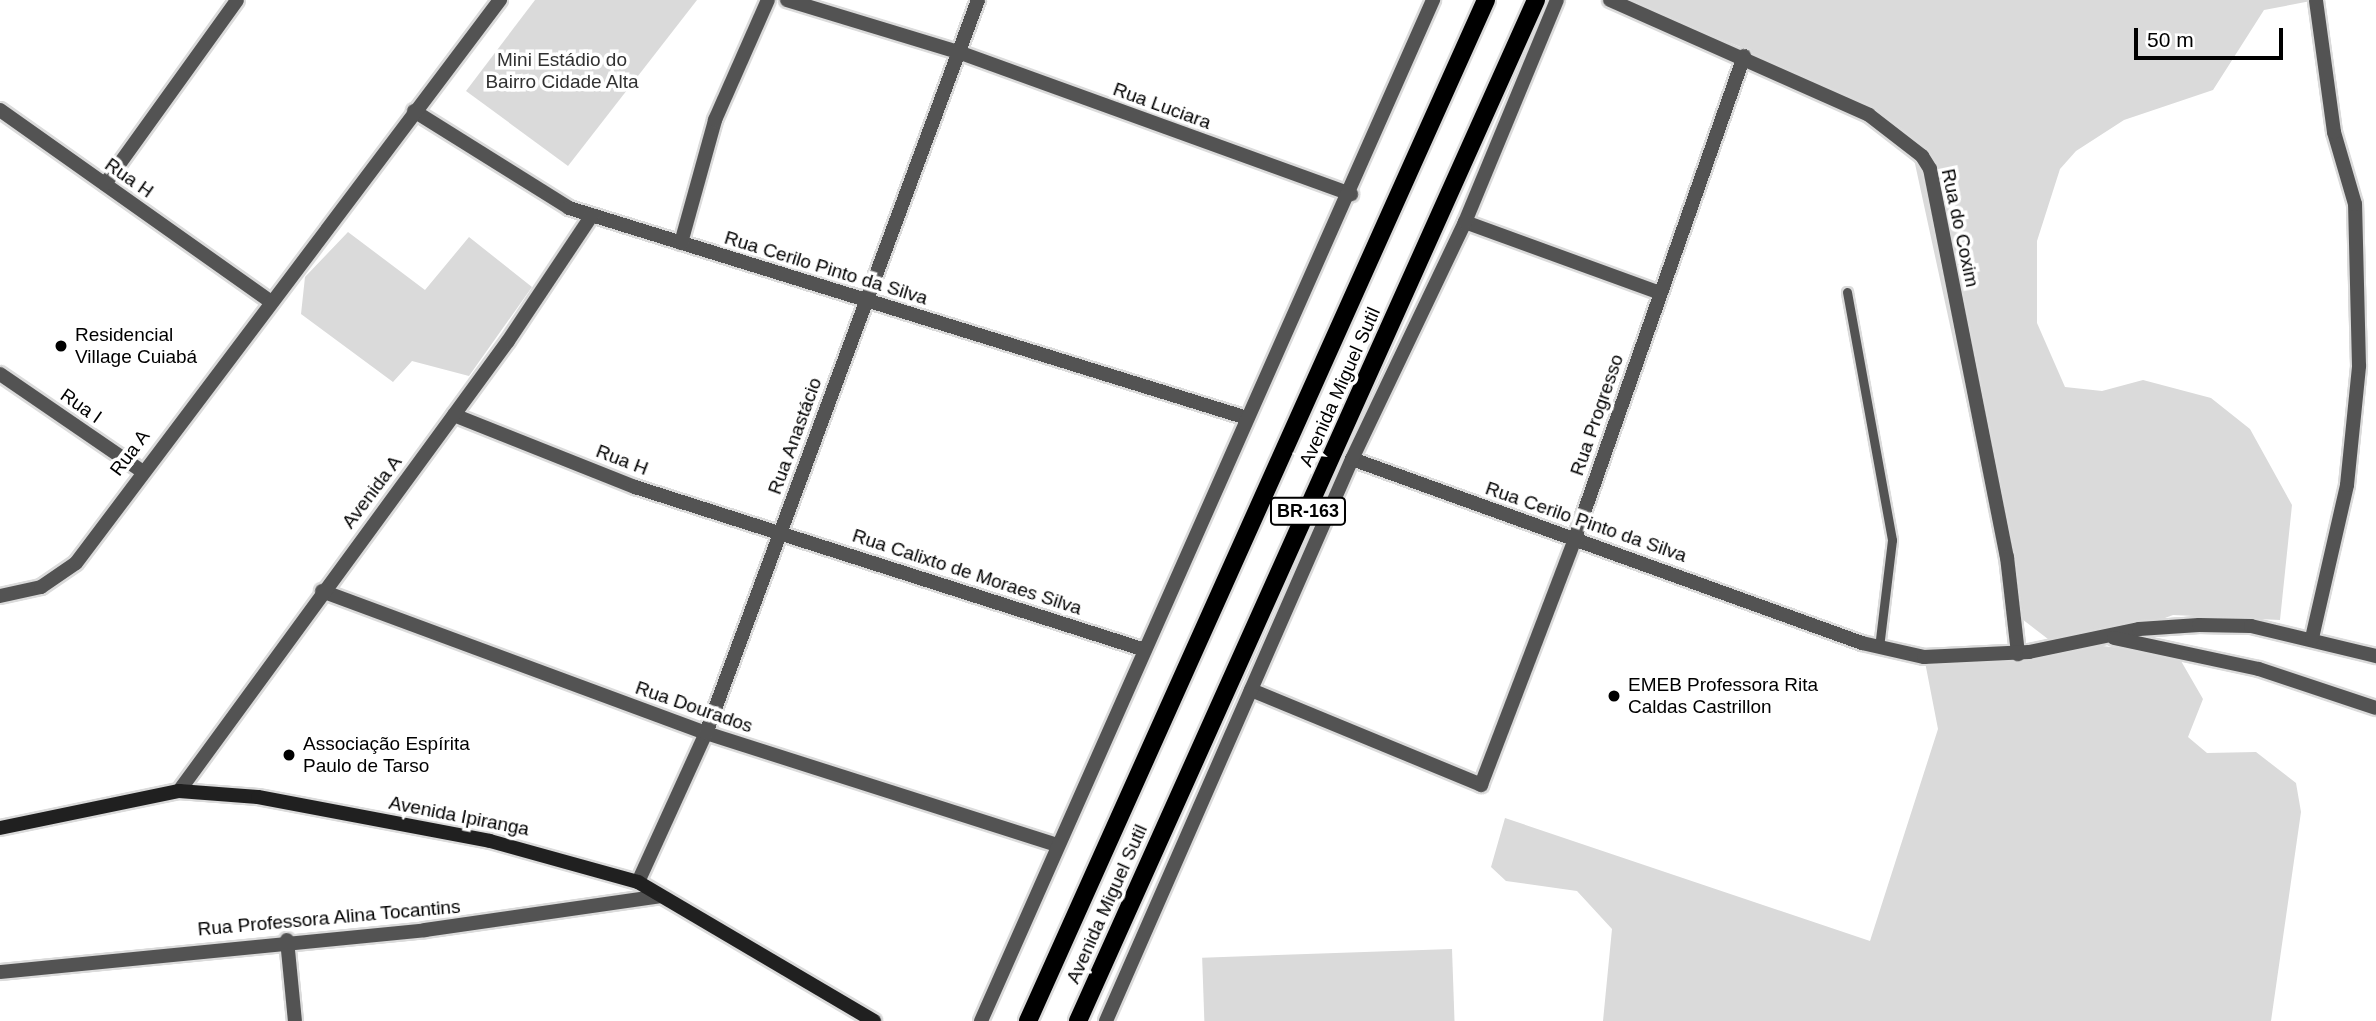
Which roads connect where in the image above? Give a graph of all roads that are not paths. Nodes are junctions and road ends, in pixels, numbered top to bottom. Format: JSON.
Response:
{"nodes":[{"id":1,"x":237,"y":0,"type":"edge"},
{"id":2,"x":500,"y":0,"type":"edge"},
{"id":3,"x":768,"y":0,"type":"edge"},
{"id":4,"x":787,"y":0,"type":"edge"},
{"id":5,"x":978,"y":0,"type":"edge"},
{"id":6,"x":1433,"y":0,"type":"edge"},
{"id":7,"x":1486,"y":0,"type":"edge"},
{"id":8,"x":1536,"y":0,"type":"edge"},
{"id":9,"x":1557,"y":0,"type":"edge"},
{"id":10,"x":1610,"y":0,"type":"edge"},
{"id":11,"x":2316,"y":0,"type":"edge"},
{"id":12,"x":961,"y":53,"type":"junction"},
{"id":13,"x":1744,"y":56,"type":"junction"},
{"id":14,"x":0,"y":110,"type":"edge"},
{"id":15,"x":414,"y":111,"type":"junction"},
{"id":16,"x":105,"y":184,"type":"junction"},
{"id":17,"x":1351,"y":194,"type":"junction"},
{"id":18,"x":592,"y":215,"type":"junction"},
{"id":19,"x":1465,"y":222,"type":"junction"},
{"id":20,"x":681,"y":243,"type":"junction"},
{"id":21,"x":1847,"y":292,"type":"dead end"},
{"id":22,"x":1660,"y":293,"type":"junction"},
{"id":23,"x":864,"y":300,"type":"junction"},
{"id":24,"x":270,"y":301,"type":"junction"},
{"id":25,"x":0,"y":374,"type":"edge"},
{"id":26,"x":454,"y":415,"type":"junction"},
{"id":27,"x":1247,"y":418,"type":"junction"},
{"id":28,"x":1352,"y":459,"type":"junction"},
{"id":29,"x":140,"y":470,"type":"junction"},
{"id":30,"x":780,"y":531,"type":"junction"},
{"id":31,"x":1574,"y":541,"type":"junction"},
{"id":32,"x":322,"y":591,"type":"junction"},
{"id":33,"x":0,"y":596,"type":"edge"},
{"id":34,"x":2106,"y":636,"type":"junction"},
{"id":35,"x":2312,"y":638,"type":"junction"},
{"id":36,"x":1879,"y":646,"type":"junction"},
{"id":37,"x":1142,"y":649,"type":"junction"},
{"id":38,"x":2018,"y":654,"type":"junction"},
{"id":39,"x":2376,"y":656,"type":"edge"},
{"id":40,"x":1251,"y":690,"type":"junction"},
{"id":41,"x":2376,"y":708,"type":"edge"},
{"id":42,"x":706,"y":733,"type":"junction"},
{"id":43,"x":179,"y":791,"type":"junction"},
{"id":44,"x":0,"y":828,"type":"edge"},
{"id":45,"x":1058,"y":845,"type":"junction"},
{"id":46,"x":638,"y":882,"type":"junction"},
{"id":47,"x":660,"y":896,"type":"junction"},
{"id":48,"x":287,"y":940,"type":"junction"},
{"id":49,"x":0,"y":972,"type":"edge"},
{"id":50,"x":295,"y":1021,"type":"edge"},
{"id":51,"x":874,"y":1021,"type":"edge"},
{"id":52,"x":981,"y":1021,"type":"edge"},
{"id":53,"x":1028,"y":1021,"type":"edge"},
{"id":54,"x":1078,"y":1021,"type":"edge"},
{"id":55,"x":1106,"y":1021,"type":"edge"}],
"edges":[{"from":1,"to":16,"type":"street"},
{"from":2,"to":15,"type":"street","name":"Rua A"},
{"from":3,"to":20,"type":"street"},
{"from":4,"to":12,"type":"street","name":"Rua Luciara"},
{"from":5,"to":12,"type":"street","name":"Rua Anastácio"},
{"from":6,"to":17,"type":"street"},
{"from":7,"to":53,"type":"main road","name":"Avenida Miguel Sutil","number":"BR-163"},
{"from":8,"to":54,"type":"main road","name":"Avenida Miguel Sutil","number":"BR-163"},
{"from":9,"to":19,"type":"street"},
{"from":10,"to":13,"type":"street","name":"Rua do Coxim"},
{"from":11,"to":35,"type":"street"},
{"from":12,"to":17,"type":"street","name":"Rua Luciara"},
{"from":12,"to":23,"type":"street","name":"Rua Anastácio"},
{"from":13,"to":22,"type":"street","name":"Rua Progresso"},
{"from":13,"to":38,"type":"street","name":"Rua do Coxim"},
{"from":14,"to":16,"type":"street","name":"Rua H"},
{"from":15,"to":18,"type":"street","name":"Rua Cerilo Pinto da Silva"},
{"from":15,"to":24,"type":"street","name":"Rua A"},
{"from":16,"to":24,"type":"street","name":"Rua H"},
{"from":17,"to":27,"type":"street"},
{"from":18,"to":20,"type":"street","name":"Rua Cerilo Pinto da Silva"},
{"from":18,"to":26,"type":"street","name":"Avenida A"},
{"from":19,"to":22,"type":"street"},
{"from":19,"to":28,"type":"street"},
{"from":20,"to":23,"type":"street","name":"Rua Cerilo Pinto da Silva"},
{"from":21,"to":36,"type":"lane"},
{"from":22,"to":31,"type":"street","name":"Rua Progresso"},
{"from":23,"to":27,"type":"street","name":"Rua Cerilo Pinto da Silva"},
{"from":23,"to":30,"type":"street","name":"Rua Anastácio"},
{"from":24,"to":29,"type":"street","name":"Rua A"},
{"from":25,"to":29,"type":"street","name":"Rua I"},
{"from":26,"to":30,"type":"street","name":"Rua H"},
{"from":26,"to":32,"type":"street","name":"Avenida A"},
{"from":27,"to":37,"type":"street"},
{"from":28,"to":31,"type":"street","name":"Rua Cerilo Pinto da Silva"},
{"from":28,"to":40,"type":"street"},
{"from":29,"to":33,"type":"street","name":"Rua A"},
{"from":30,"to":37,"type":"street","name":"Rua Calixto de Moraes Silva"},
{"from":30,"to":42,"type":"street","name":"Rua Anastácio"},
{"from":31,"to":36,"type":"street","name":"Rua Cerilo Pinto da Silva"},
{"from":31,"to":40,"type":"street","name":"Rua Progresso"},
{"from":32,"to":42,"type":"street","name":"Rua Dourados"},
{"from":32,"to":43,"type":"street","name":"Avenida A"},
{"from":34,"to":35,"type":"street"},
{"from":34,"to":38,"type":"street"},
{"from":34,"to":41,"type":"street"},
{"from":35,"to":39,"type":"street"},
{"from":36,"to":38,"type":"street"},
{"from":37,"to":45,"type":"street"},
{"from":40,"to":55,"type":"street"},
{"from":42,"to":45,"type":"street","name":"Rua Dourados"},
{"from":42,"to":46,"type":"street","name":"Rua Anastácio"},
{"from":43,"to":44,"type":"street","name":"Avenida Ipiranga"},
{"from":43,"to":46,"type":"street","name":"Avenida Ipiranga"},
{"from":45,"to":52,"type":"street"},
{"from":46,"to":47,"type":"street","name":"Avenida Ipiranga"},
{"from":47,"to":48,"type":"street","name":"Rua Professora Alina Tocantins"},
{"from":47,"to":51,"type":"street","name":"Avenida Ipiranga"},
{"from":48,"to":49,"type":"street","name":"Rua Professora Alina Tocantins"},
{"from":48,"to":50,"type":"street"}]}
